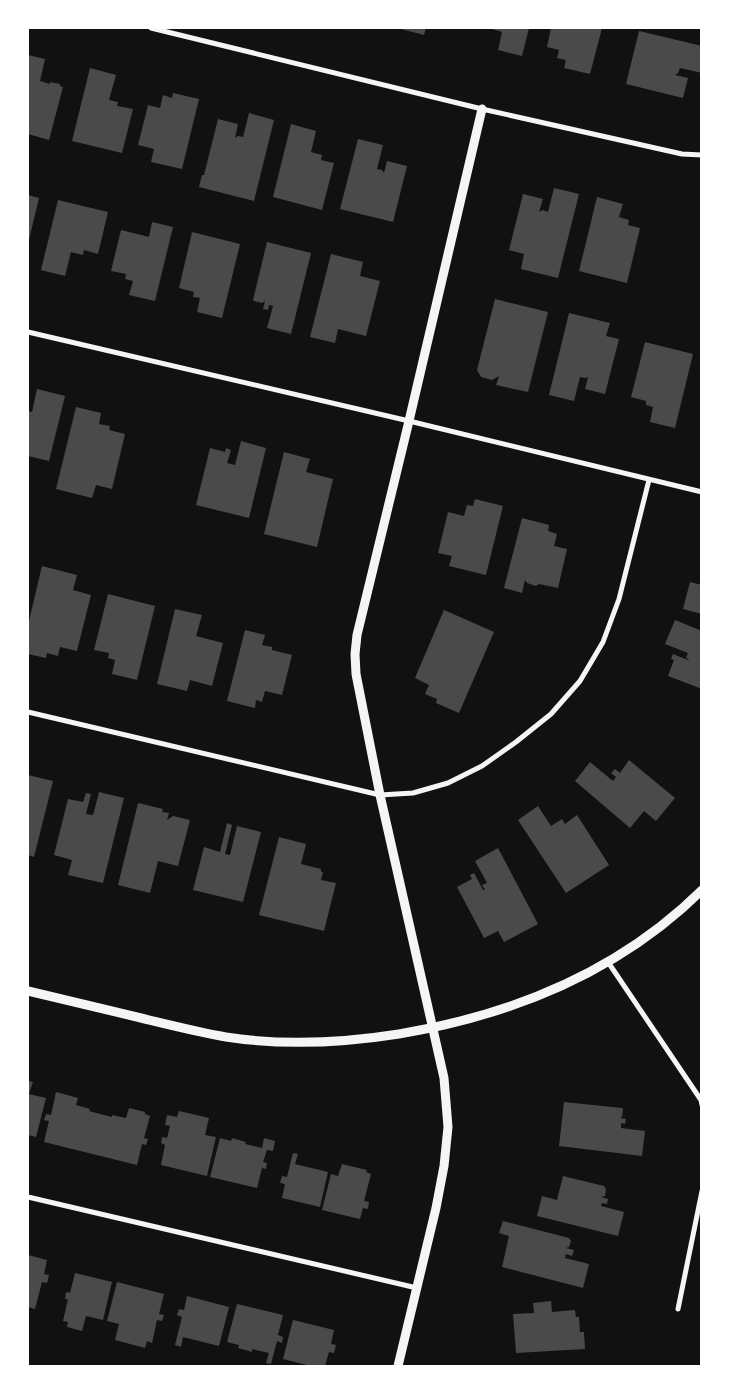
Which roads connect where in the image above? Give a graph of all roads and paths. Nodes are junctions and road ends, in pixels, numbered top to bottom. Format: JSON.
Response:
{"nodes":[{"id":1,"x":151,"y":28,"type":"edge"},
{"id":2,"x":482,"y":109,"type":"junction"},
{"id":3,"x":702,"y":155,"type":"edge"},
{"id":4,"x":28,"y":332,"type":"edge"},
{"id":5,"x":409,"y":421,"type":"junction"},
{"id":6,"x":649,"y":480,"type":"junction"},
{"id":7,"x":702,"y":492,"type":"edge"},
{"id":8,"x":28,"y":712,"type":"edge"},
{"id":9,"x":380,"y":795,"type":"junction"},
{"id":10,"x":702,"y":890,"type":"edge"},
{"id":11,"x":608,"y":962,"type":"junction"},
{"id":12,"x":28,"y":991,"type":"edge"},
{"id":13,"x":433,"y":1028,"type":"junction"},
{"id":14,"x":702,"y":1105,"type":"edge"},
{"id":15,"x":702,"y":1191,"type":"edge"},
{"id":16,"x":28,"y":1197,"type":"edge"},
{"id":17,"x":417,"y":1288,"type":"junction"},
{"id":18,"x":678,"y":1310,"type":"dead end"},
{"id":19,"x":398,"y":1366,"type":"edge"}],
"edges":[{"from":1,"to":2,"type":"street"},
{"from":2,"to":3,"type":"street"},
{"from":2,"to":5,"type":"street"},
{"from":4,"to":5,"type":"street"},
{"from":5,"to":6,"type":"street"},
{"from":5,"to":9,"type":"street"},
{"from":6,"to":7,"type":"street"},
{"from":6,"to":9,"type":"street"},
{"from":8,"to":9,"type":"street"},
{"from":9,"to":13,"type":"street"},
{"from":10,"to":11,"type":"street"},
{"from":11,"to":13,"type":"street"},
{"from":11,"to":14,"type":"street"},
{"from":12,"to":13,"type":"street"},
{"from":13,"to":17,"type":"street"},
{"from":15,"to":18,"type":"street"},
{"from":16,"to":17,"type":"street"},
{"from":17,"to":19,"type":"street"}]}
